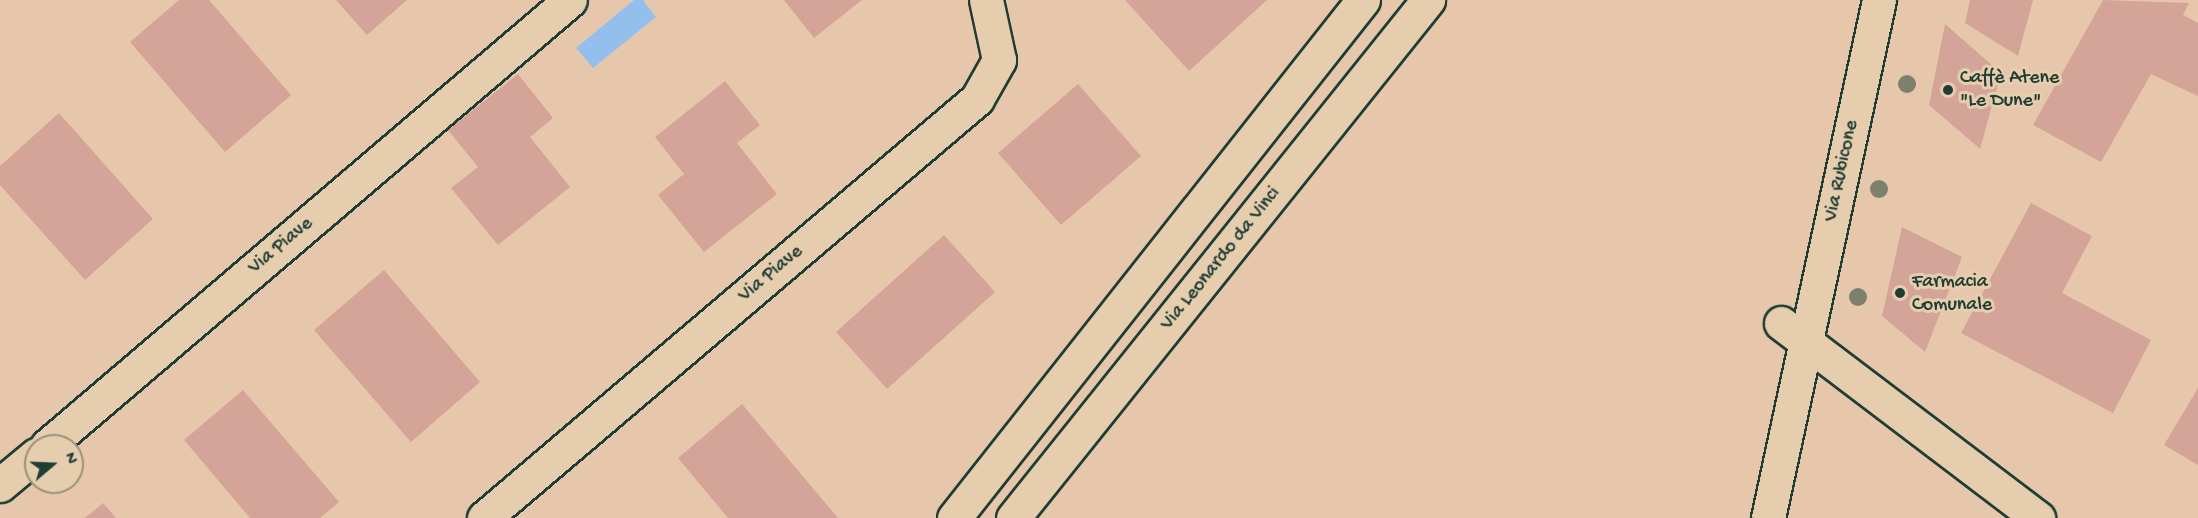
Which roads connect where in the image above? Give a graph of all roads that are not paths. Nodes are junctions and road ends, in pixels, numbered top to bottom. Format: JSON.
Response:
{"nodes":[{"id":1,"x":570,"y":0,"type":"edge"},
{"id":2,"x":986,"y":0,"type":"edge"},
{"id":3,"x":1363,"y":0,"type":"edge"},
{"id":4,"x":1428,"y":0,"type":"edge"},
{"id":5,"x":1879,"y":0,"type":"edge"},
{"id":6,"x":1793,"y":333,"type":"junction"},
{"id":7,"x":61,"y":434,"type":"edge"},
{"id":8,"x":24,"y":465,"type":"edge"},
{"id":9,"x":0,"y":485,"type":"edge"},
{"id":10,"x":484,"y":518,"type":"edge"},
{"id":11,"x":954,"y":518,"type":"edge"},
{"id":12,"x":1013,"y":518,"type":"edge"},
{"id":13,"x":1768,"y":518,"type":"edge"},
{"id":14,"x":2038,"y":518,"type":"edge"}],
"edges":[{"from":1,"to":7,"type":"street","name":"Via Piave"},
{"from":2,"to":10,"type":"street","name":"Via Piave"},
{"from":3,"to":11,"type":"street"},
{"from":4,"to":12,"type":"street","name":"Via Leonardo da Vinci"},
{"from":5,"to":6,"type":"street","name":"Via Rubicone"},
{"from":6,"to":13,"type":"street","name":"Via Rubicone"},
{"from":6,"to":14,"type":"street"},
{"from":8,"to":9,"type":"street"}]}
